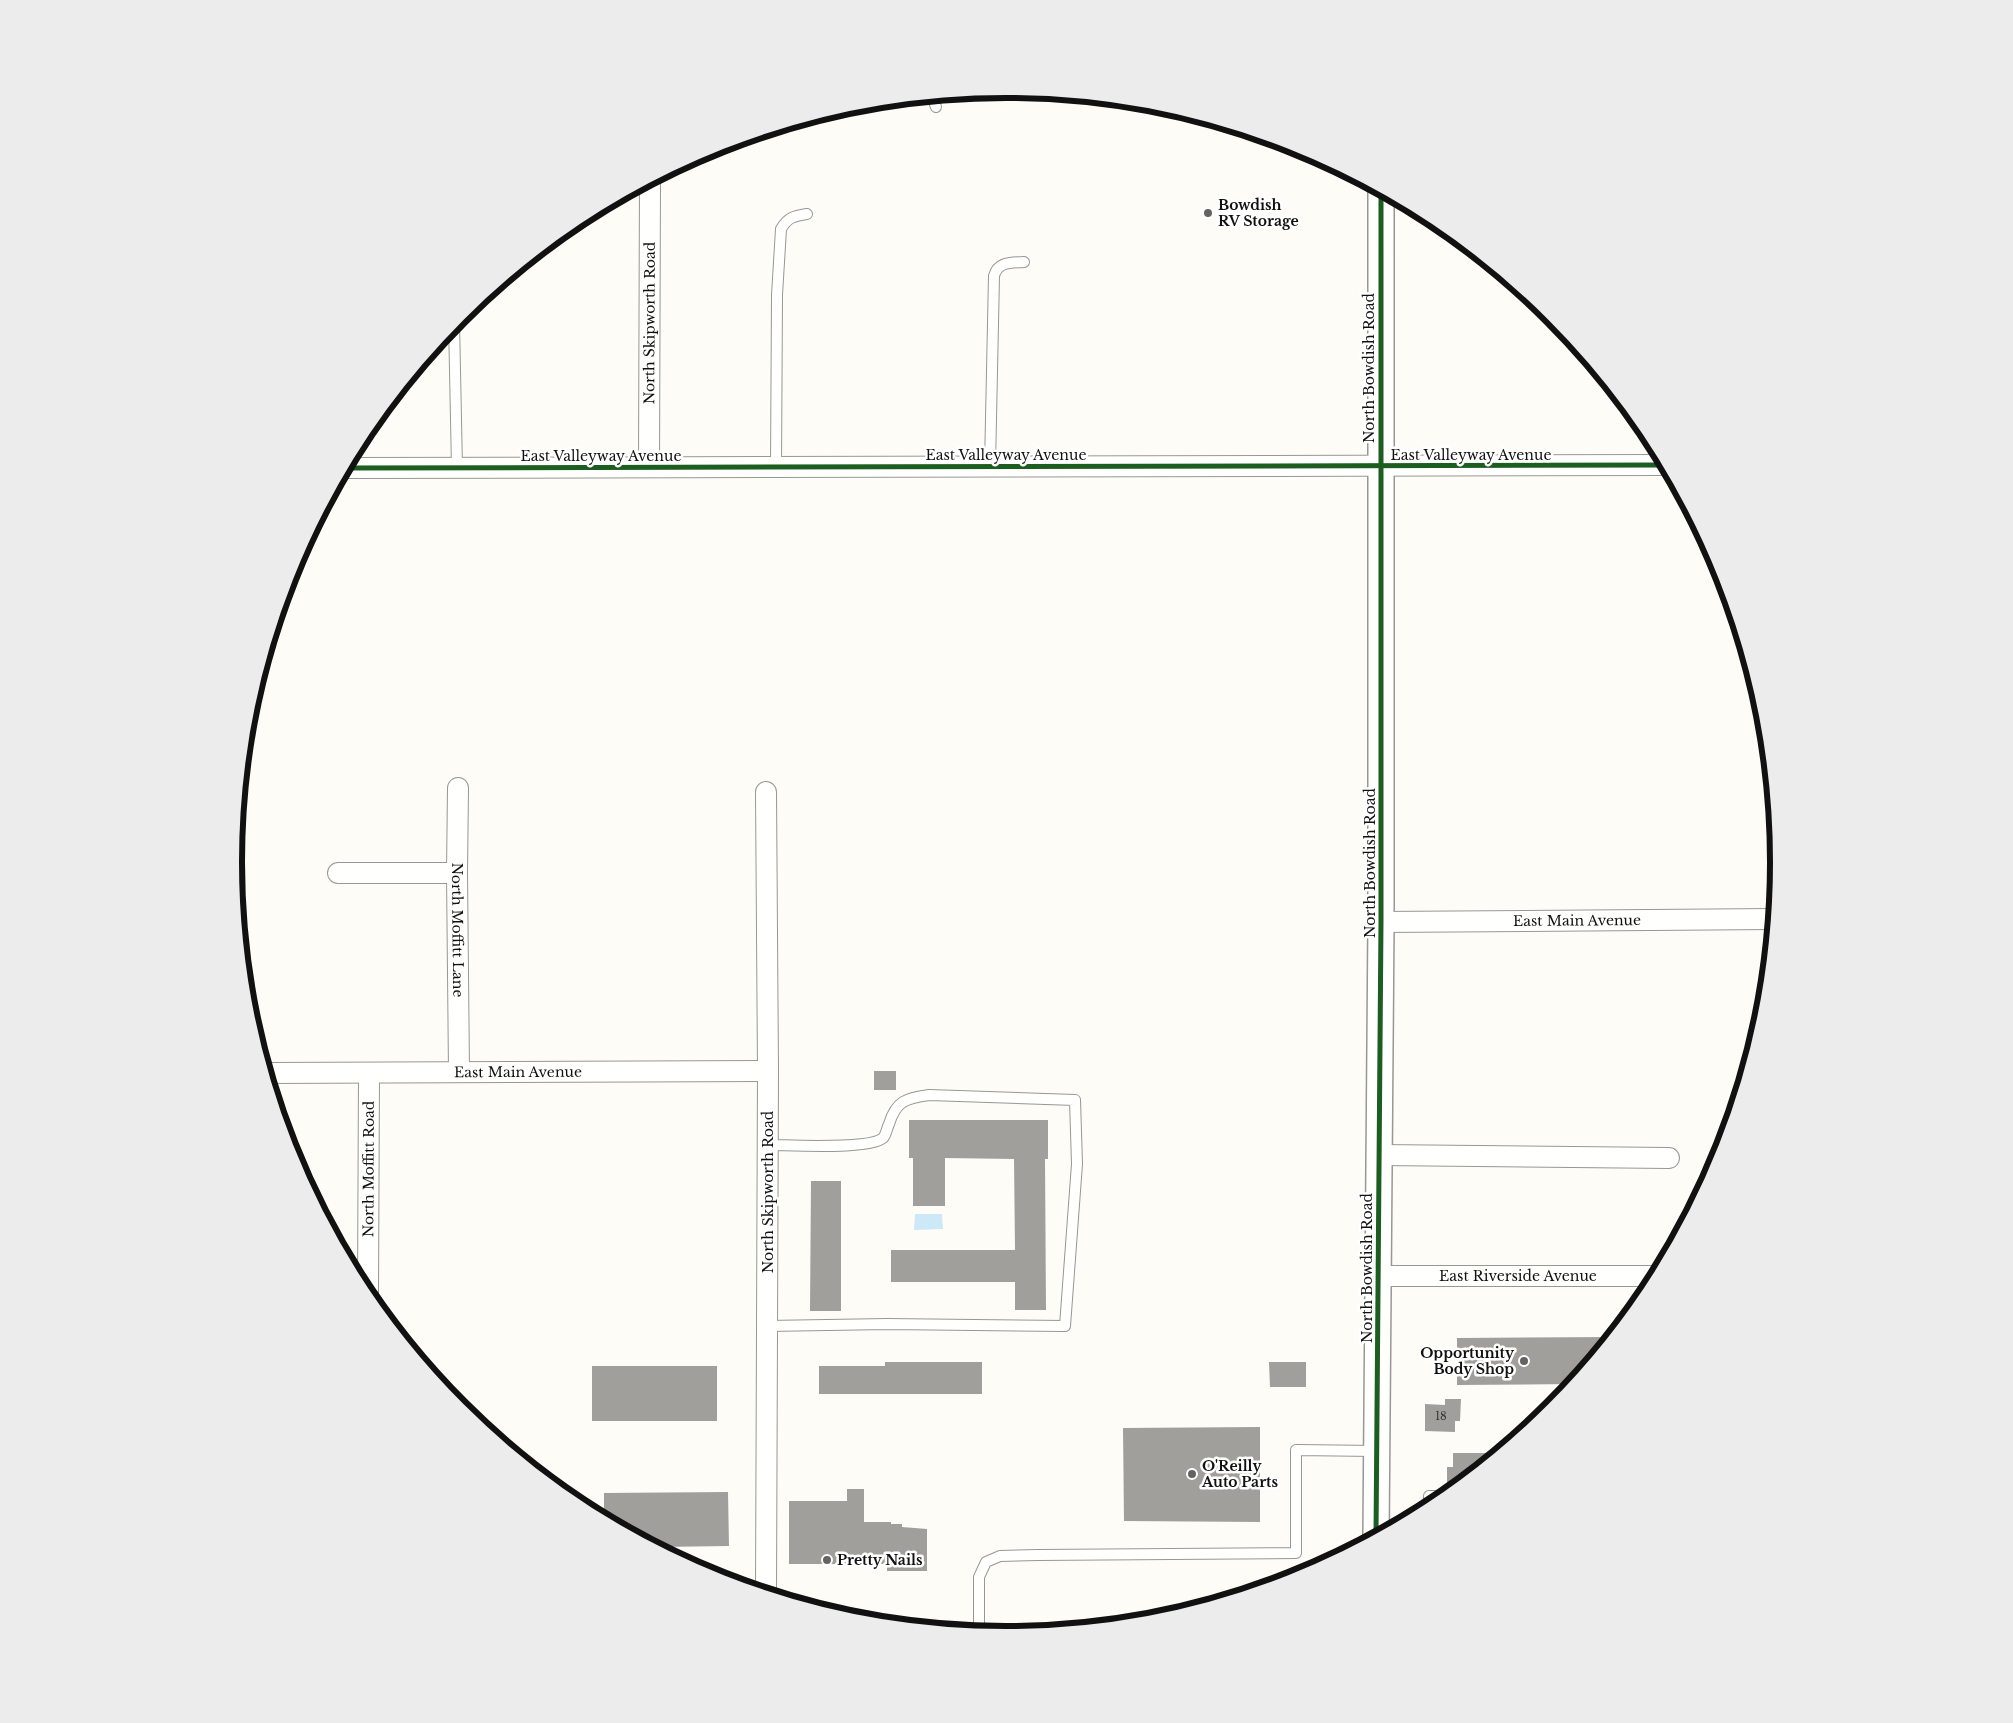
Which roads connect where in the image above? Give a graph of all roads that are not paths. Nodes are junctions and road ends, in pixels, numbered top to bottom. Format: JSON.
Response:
{"nodes":[{"id":1,"x":934,"y":101,"type":"edge"},
{"id":2,"x":936,"y":107,"type":"dead end"},
{"id":3,"x":650,"y":186,"type":"edge"},
{"id":4,"x":1381,"y":196,"type":"edge"},
{"id":5,"x":807,"y":214,"type":"dead end"},
{"id":6,"x":1024,"y":262,"type":"dead end"},
{"id":7,"x":454,"y":334,"type":"edge"},
{"id":8,"x":1659,"y":465,"type":"edge"},
{"id":9,"x":990,"y":466,"type":"junction"},
{"id":10,"x":1380,"y":466,"type":"junction"},
{"id":11,"x":650,"y":467,"type":"junction"},
{"id":12,"x":776,"y":467,"type":"junction"},
{"id":13,"x":352,"y":468,"type":"edge"},
{"id":14,"x":457,"y":468,"type":"junction"},
{"id":15,"x":458,"y":788,"type":"dead end"},
{"id":16,"x":766,"y":792,"type":"dead end"},
{"id":17,"x":457,"y":873,"type":"junction"},
{"id":18,"x":338,"y":874,"type":"dead end"},
{"id":19,"x":1768,"y":919,"type":"edge"},
{"id":20,"x":1381,"y":922,"type":"junction"},
{"id":21,"x":768,"y":1071,"type":"junction"},
{"id":22,"x":459,"y":1072,"type":"junction"},
{"id":23,"x":273,"y":1073,"type":"edge"},
{"id":24,"x":369,"y":1073,"type":"junction"},
{"id":25,"x":768,"y":1145,"type":"junction"},
{"id":26,"x":1379,"y":1155,"type":"junction"},
{"id":27,"x":1669,"y":1158,"type":"dead end"},
{"id":28,"x":1378,"y":1276,"type":"junction"},
{"id":29,"x":1648,"y":1276,"type":"edge"},
{"id":30,"x":368,"y":1281,"type":"edge"},
{"id":31,"x":767,"y":1326,"type":"junction"},
{"id":32,"x":1377,"y":1451,"type":"junction"},
{"id":33,"x":1376,"y":1530,"type":"edge"},
{"id":34,"x":766,"y":1586,"type":"edge"},
{"id":35,"x":979,"y":1625,"type":"edge"}],
"edges":[{"from":1,"to":2,"type":"lane"},
{"from":3,"to":11,"type":"street","name":"North Skipworth Road"},
{"from":4,"to":10,"type":"street","name":"North Bowdish Road"},
{"from":5,"to":12,"type":"lane"},
{"from":6,"to":9,"type":"lane"},
{"from":7,"to":14,"type":"lane"},
{"from":8,"to":10,"type":"street","name":"East Valleyway Avenue"},
{"from":9,"to":10,"type":"street","name":"East Valleyway Avenue"},
{"from":9,"to":12,"type":"street","name":"East Valleyway Avenue"},
{"from":10,"to":20,"type":"street","name":"North Bowdish Road"},
{"from":11,"to":12,"type":"street","name":"East Valleyway Avenue"},
{"from":11,"to":14,"type":"street","name":"East Valleyway Avenue"},
{"from":13,"to":14,"type":"street","name":"East Valleyway Avenue"},
{"from":15,"to":17,"type":"street","name":"North Moffitt Lane"},
{"from":16,"to":21,"type":"street","name":"North Skipworth Road"},
{"from":17,"to":18,"type":"street"},
{"from":17,"to":22,"type":"street","name":"North Moffitt Lane"},
{"from":19,"to":20,"type":"street","name":"East Main Avenue"},
{"from":20,"to":26,"type":"street","name":"North Bowdish Road"},
{"from":21,"to":22,"type":"street","name":"East Main Avenue"},
{"from":21,"to":25,"type":"street","name":"North Skipworth Road"},
{"from":22,"to":24,"type":"street","name":"East Main Avenue"},
{"from":23,"to":24,"type":"street","name":"East Main Avenue"},
{"from":24,"to":30,"type":"street","name":"North Moffitt Road"},
{"from":25,"to":31,"type":"street","name":"North Skipworth Road"},
{"from":25,"to":31,"type":"lane"},
{"from":26,"to":27,"type":"street"},
{"from":26,"to":28,"type":"street","name":"North Bowdish Road"},
{"from":28,"to":29,"type":"street","name":"East Riverside Avenue"},
{"from":28,"to":32,"type":"street","name":"North Bowdish Road"},
{"from":31,"to":34,"type":"street","name":"North Skipworth Road"},
{"from":32,"to":33,"type":"street","name":"North Bowdish Road"},
{"from":32,"to":35,"type":"lane"}]}
